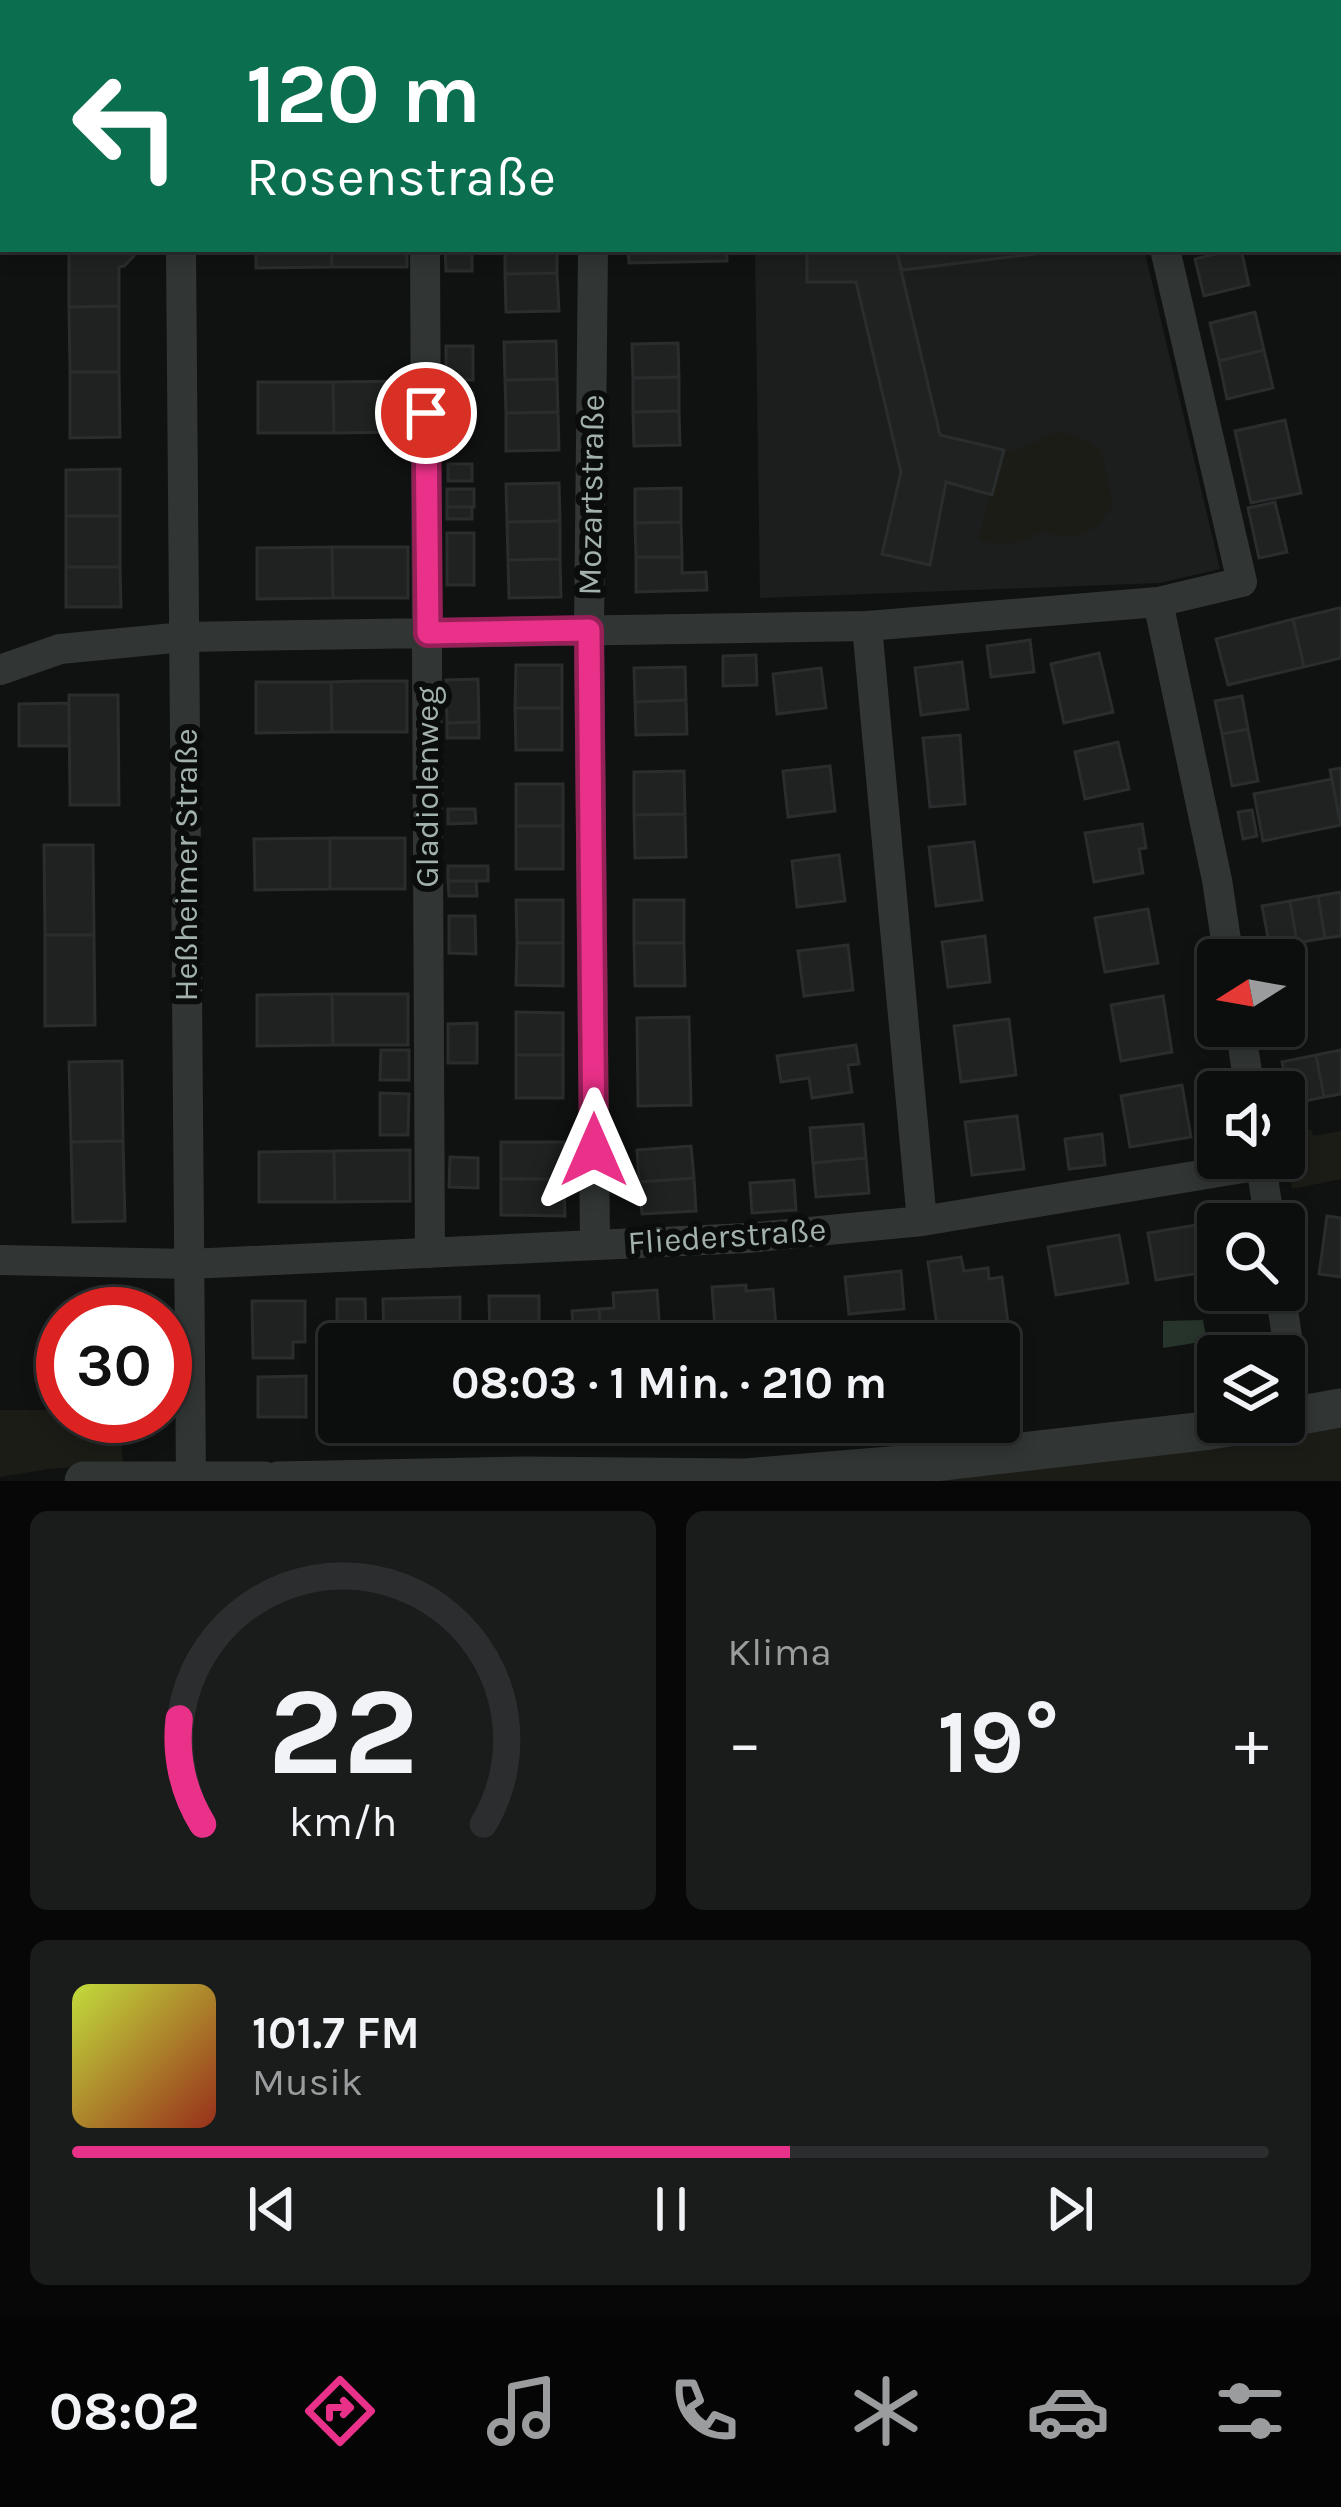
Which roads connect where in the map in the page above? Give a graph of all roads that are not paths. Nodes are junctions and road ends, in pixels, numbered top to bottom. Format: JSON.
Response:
{"nodes":[{"id":1,"x":181,"y":252,"type":"edge"},
{"id":2,"x":424,"y":252,"type":"edge"},
{"id":3,"x":593,"y":252,"type":"edge"},
{"id":4,"x":1166,"y":252,"type":"edge"},
{"id":5,"x":1158,"y":602,"type":"junction"},
{"id":6,"x":867,"y":626,"type":"junction"},
{"id":7,"x":589,"y":630,"type":"junction"},
{"id":8,"x":428,"y":633,"type":"junction"},
{"id":9,"x":184,"y":637,"type":"junction"},
{"id":10,"x":0,"y":670,"type":"edge"},
{"id":11,"x":1226,"y":939,"type":"edge"},
{"id":12,"x":1197,"y":1172,"type":"edge"},
{"id":13,"x":922,"y":1221,"type":"junction"},
{"id":14,"x":595,"y":1245,"type":"junction"},
{"id":15,"x":430,"y":1252,"type":"junction"},
{"id":16,"x":0,"y":1259,"type":"edge"},
{"id":17,"x":189,"y":1264,"type":"junction"},
{"id":18,"x":1341,"y":1408,"type":"edge"},
{"id":19,"x":1305,"y":1414,"type":"edge"},
{"id":20,"x":1197,"y":1432,"type":"edge"},
{"id":21,"x":736,"y":1479,"type":"edge"},
{"id":22,"x":84,"y":1481,"type":"edge"},
{"id":23,"x":191,"y":1481,"type":"edge"},
{"id":24,"x":264,"y":1481,"type":"edge"},
{"id":25,"x":278,"y":1481,"type":"edge"}],
"edges":[{"from":1,"to":9,"type":"street","name":"Heßheimer Straße"},
{"from":2,"to":8,"type":"street","name":"Gladiolenweg"},
{"from":3,"to":7,"type":"street","name":"Mozartstraße"},
{"from":4,"to":5,"type":"street"},
{"from":5,"to":6,"type":"street"},
{"from":5,"to":11,"type":"street"},
{"from":6,"to":7,"type":"street"},
{"from":6,"to":13,"type":"street"},
{"from":7,"to":8,"type":"street"},
{"from":7,"to":14,"type":"street","name":"Mozartstraße"},
{"from":8,"to":9,"type":"street"},
{"from":8,"to":15,"type":"street","name":"Gladiolenweg"},
{"from":9,"to":10,"type":"street"},
{"from":9,"to":17,"type":"street","name":"Heßheimer Straße"},
{"from":12,"to":13,"type":"street","name":"Fliederstraße"},
{"from":13,"to":14,"type":"street","name":"Fliederstraße"},
{"from":14,"to":15,"type":"street","name":"Fliederstraße"},
{"from":15,"to":17,"type":"street","name":"Fliederstraße"},
{"from":16,"to":17,"type":"street","name":"Fliederstraße"},
{"from":17,"to":23,"type":"street","name":"Heßheimer Straße"},
{"from":18,"to":19,"type":"street"},
{"from":20,"to":21,"type":"street"},
{"from":21,"to":25,"type":"street"},
{"from":22,"to":23,"type":"street"},
{"from":23,"to":24,"type":"street"}]}
